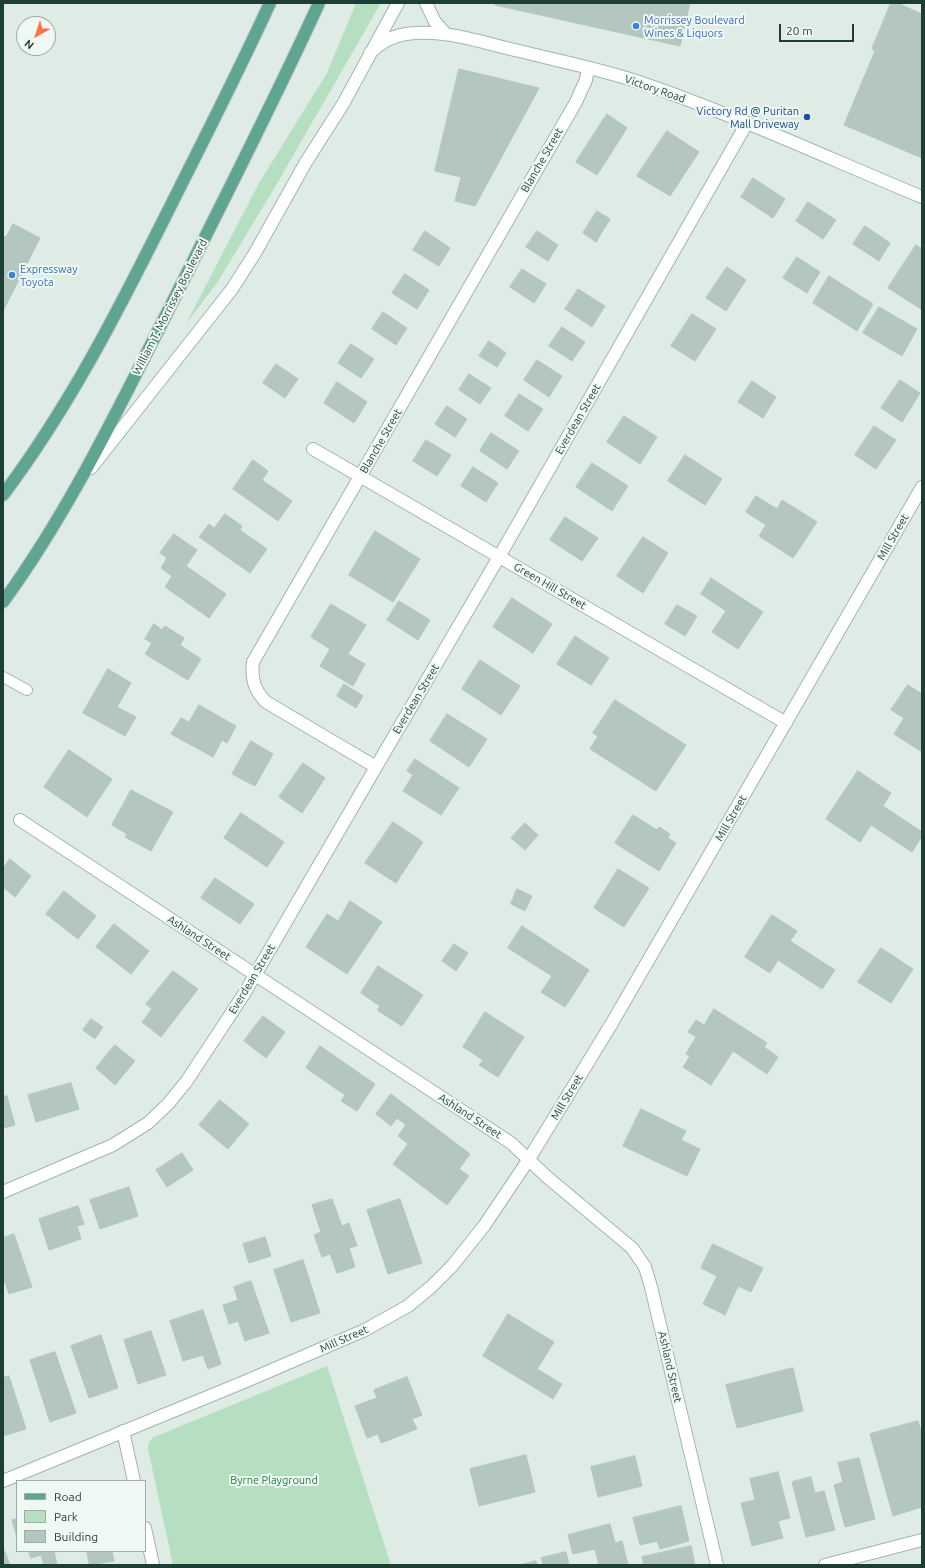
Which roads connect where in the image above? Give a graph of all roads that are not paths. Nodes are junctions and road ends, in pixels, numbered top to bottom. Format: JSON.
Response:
{"nodes":[{"id":1,"x":270,"y":3,"type":"edge"},
{"id":2,"x":319,"y":3,"type":"edge"},
{"id":3,"x":398,"y":3,"type":"edge"},
{"id":4,"x":426,"y":3,"type":"edge"},
{"id":5,"x":445,"y":33,"type":"junction"},
{"id":6,"x":370,"y":53,"type":"junction"},
{"id":7,"x":588,"y":68,"type":"junction"},
{"id":8,"x":747,"y":123,"type":"junction"},
{"id":9,"x":922,"y":197,"type":"edge"},
{"id":10,"x":313,"y":449,"type":"dead end"},
{"id":11,"x":360,"y":476,"type":"junction"},
{"id":12,"x":79,"y":483,"type":"junction"},
{"id":13,"x":922,"y":488,"type":"edge"},
{"id":14,"x":3,"y":495,"type":"edge"},
{"id":15,"x":500,"y":557,"type":"junction"},
{"id":16,"x":3,"y":602,"type":"edge"},
{"id":17,"x":3,"y":677,"type":"edge"},
{"id":18,"x":27,"y":690,"type":"dead end"},
{"id":19,"x":786,"y":723,"type":"junction"},
{"id":20,"x":376,"y":767,"type":"junction"},
{"id":21,"x":20,"y":820,"type":"dead end"},
{"id":22,"x":255,"y":975,"type":"junction"},
{"id":23,"x":529,"y":1159,"type":"junction"},
{"id":24,"x":3,"y":1192,"type":"edge"},
{"id":25,"x":123,"y":1432,"type":"junction"},
{"id":26,"x":134,"y":1480,"type":"edge"},
{"id":27,"x":3,"y":1481,"type":"edge"},
{"id":28,"x":146,"y":1533,"type":"edge"},
{"id":29,"x":922,"y":1540,"type":"edge"},
{"id":30,"x":153,"y":1565,"type":"edge"},
{"id":31,"x":717,"y":1565,"type":"edge"},
{"id":32,"x":825,"y":1565,"type":"edge"}],
"edges":[{"from":1,"to":14,"type":"main road"},
{"from":2,"to":12,"type":"main road","name":"William T. Morrissey Boulevard"},
{"from":3,"to":6,"type":"street"},
{"from":4,"to":5,"type":"street"},
{"from":5,"to":6,"type":"street","name":"Victory Road"},
{"from":5,"to":7,"type":"street","name":"Victory Road"},
{"from":6,"to":12,"type":"street"},
{"from":7,"to":8,"type":"street","name":"Victory Road"},
{"from":7,"to":11,"type":"street","name":"Blanche Street"},
{"from":8,"to":9,"type":"street","name":"Victory Road"},
{"from":8,"to":15,"type":"street","name":"Everdean Street"},
{"from":10,"to":11,"type":"street","name":"Green Hill Street"},
{"from":11,"to":15,"type":"street","name":"Green Hill Street"},
{"from":11,"to":20,"type":"street","name":"Blanche Street"},
{"from":12,"to":16,"type":"main road","name":"William T. Morrissey Boulevard"},
{"from":13,"to":19,"type":"street","name":"Mill Street"},
{"from":15,"to":19,"type":"street","name":"Green Hill Street"},
{"from":15,"to":20,"type":"street","name":"Everdean Street"},
{"from":17,"to":18,"type":"lane"},
{"from":19,"to":23,"type":"street","name":"Mill Street"},
{"from":20,"to":22,"type":"street","name":"Everdean Street"},
{"from":21,"to":22,"type":"street","name":"Ashland Street"},
{"from":22,"to":23,"type":"street","name":"Ashland Street"},
{"from":22,"to":24,"type":"street","name":"Everdean Street"},
{"from":23,"to":25,"type":"street","name":"Mill Street"},
{"from":23,"to":31,"type":"street","name":"Ashland Street"},
{"from":25,"to":26,"type":"street"},
{"from":25,"to":27,"type":"street","name":"Mill Street"},
{"from":28,"to":30,"type":"street"},
{"from":29,"to":32,"type":"street"}]}
